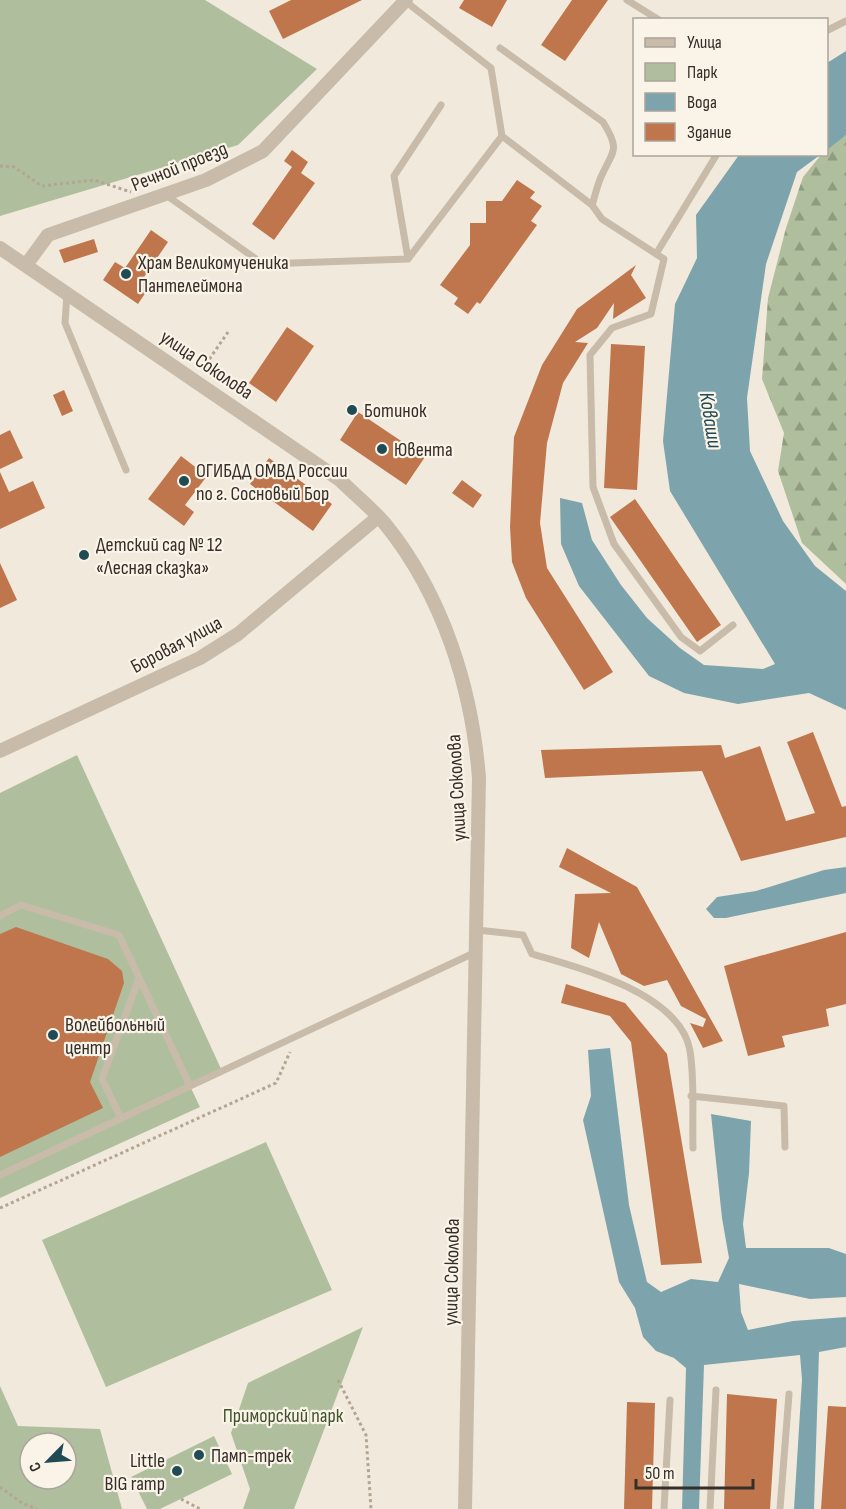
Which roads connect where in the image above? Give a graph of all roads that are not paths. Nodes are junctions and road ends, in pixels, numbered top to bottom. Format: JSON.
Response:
{"nodes":[{"id":1,"x":627,"y":0,"type":"edge"},
{"id":2,"x":406,"y":1,"type":"edge"},
{"id":3,"x":656,"y":18,"type":"edge"},
{"id":4,"x":846,"y":21,"type":"edge"},
{"id":5,"x":828,"y":30,"type":"edge"},
{"id":6,"x":500,"y":48,"type":"dead end"},
{"id":7,"x":441,"y":105,"type":"dead end"},
{"id":8,"x":502,"y":136,"type":"junction"},
{"id":9,"x":716,"y":156,"type":"edge"},
{"id":10,"x":159,"y":196,"type":"junction"},
{"id":11,"x":592,"y":205,"type":"junction"},
{"id":12,"x":0,"y":248,"type":"edge"},
{"id":13,"x":656,"y":254,"type":"junction"},
{"id":14,"x":408,"y":259,"type":"junction"},
{"id":15,"x":26,"y":265,"type":"junction"},
{"id":16,"x":67,"y":292,"type":"junction"},
{"id":17,"x":126,"y":470,"type":"dead end"},
{"id":18,"x":378,"y":517,"type":"junction"},
{"id":19,"x":733,"y":625,"type":"dead end"},
{"id":20,"x":0,"y":751,"type":"edge"},
{"id":21,"x":0,"y":916,"type":"edge"},
{"id":22,"x":477,"y":930,"type":"junction"},
{"id":23,"x":476,"y":952,"type":"junction"},
{"id":24,"x":139,"y":978,"type":"junction"},
{"id":25,"x":190,"y":1086,"type":"junction"},
{"id":26,"x":691,"y":1096,"type":"junction"},
{"id":27,"x":122,"y":1118,"type":"junction"},
{"id":28,"x":785,"y":1147,"type":"dead end"},
{"id":29,"x":693,"y":1148,"type":"dead end"},
{"id":30,"x":0,"y":1175,"type":"edge"},
{"id":31,"x":716,"y":1390,"type":"dead end"},
{"id":32,"x":789,"y":1394,"type":"dead end"},
{"id":33,"x":670,"y":1400,"type":"dead end"},
{"id":34,"x":465,"y":1509,"type":"edge"},
{"id":35,"x":664,"y":1509,"type":"edge"},
{"id":36,"x":710,"y":1509,"type":"edge"},
{"id":37,"x":780,"y":1509,"type":"edge"}],
"edges":[{"from":1,"to":3,"type":"lane"},
{"from":2,"to":8,"type":"lane"},
{"from":2,"to":10,"type":"street","name":"Речной проезд"},
{"from":4,"to":5,"type":"lane"},
{"from":6,"to":11,"type":"lane"},
{"from":7,"to":14,"type":"lane"},
{"from":8,"to":11,"type":"lane"},
{"from":8,"to":14,"type":"lane"},
{"from":9,"to":13,"type":"lane"},
{"from":10,"to":14,"type":"lane"},
{"from":10,"to":15,"type":"street","name":"Речной проезд"},
{"from":11,"to":13,"type":"lane"},
{"from":12,"to":15,"type":"street","name":"улица Соколова"},
{"from":13,"to":19,"type":"lane"},
{"from":15,"to":16,"type":"street","name":"улица Соколова"},
{"from":16,"to":17,"type":"lane"},
{"from":16,"to":18,"type":"street","name":"улица Соколова"},
{"from":18,"to":20,"type":"street","name":"Боровая улица"},
{"from":18,"to":22,"type":"street","name":"улица Соколова"},
{"from":21,"to":24,"type":"lane"},
{"from":22,"to":23,"type":"street","name":"улица Соколова"},
{"from":22,"to":26,"type":"lane"},
{"from":23,"to":25,"type":"lane"},
{"from":23,"to":34,"type":"street","name":"улица Соколова"},
{"from":24,"to":25,"type":"lane"},
{"from":24,"to":27,"type":"lane"},
{"from":25,"to":27,"type":"lane"},
{"from":26,"to":28,"type":"lane"},
{"from":26,"to":29,"type":"lane"},
{"from":27,"to":30,"type":"lane"},
{"from":31,"to":36,"type":"lane"},
{"from":32,"to":37,"type":"lane"},
{"from":33,"to":35,"type":"lane"}]}
